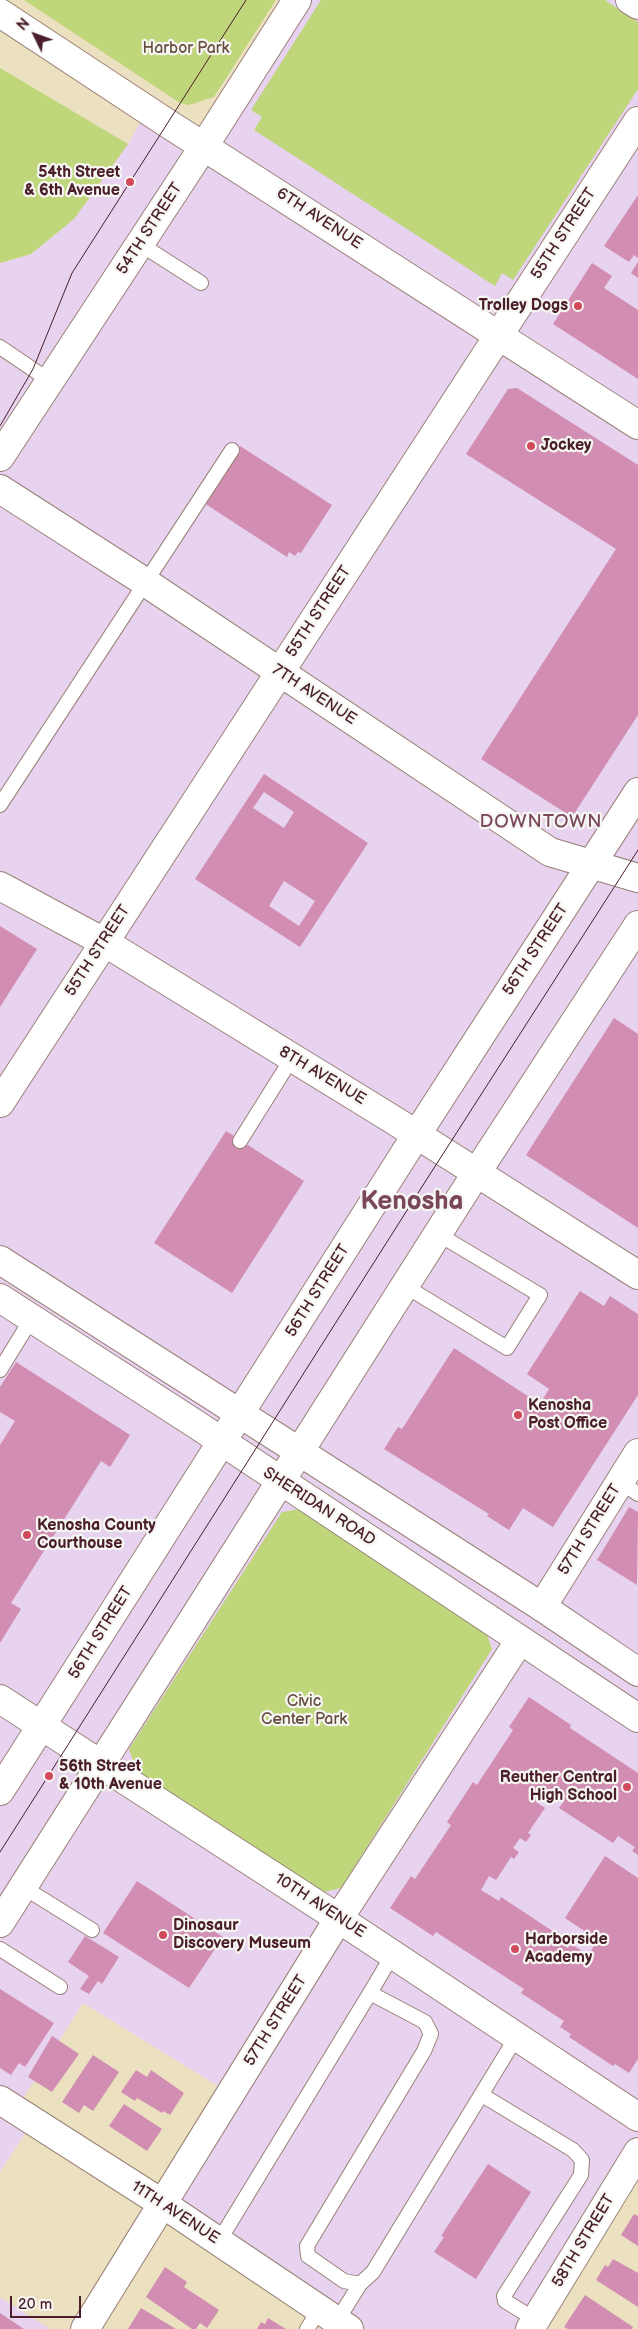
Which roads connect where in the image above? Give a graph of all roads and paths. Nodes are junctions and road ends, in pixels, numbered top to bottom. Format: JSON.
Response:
{"nodes":[{"id":1,"x":297,"y":0,"type":"edge"},
{"id":2,"x":630,"y":0,"type":"edge"},
{"id":3,"x":638,"y":5,"type":"edge"},
{"id":4,"x":0,"y":13,"type":"edge"},
{"id":5,"x":638,"y":121,"type":"edge"},
{"id":6,"x":204,"y":146,"type":"junction"},
{"id":7,"x":140,"y":244,"type":"junction"},
{"id":8,"x":201,"y":283,"type":"dead end"},
{"id":9,"x":499,"y":334,"type":"junction"},
{"id":10,"x":0,"y":347,"type":"edge"},
{"id":11,"x":50,"y":380,"type":"junction"},
{"id":12,"x":638,"y":425,"type":"edge"},
{"id":13,"x":232,"y":450,"type":"dead end"},
{"id":14,"x":0,"y":457,"type":"edge"},
{"id":15,"x":0,"y":489,"type":"edge"},
{"id":16,"x":145,"y":582,"type":"junction"},
{"id":17,"x":280,"y":672,"type":"junction"},
{"id":18,"x":638,"y":792,"type":"edge"},
{"id":19,"x":0,"y":805,"type":"edge"},
{"id":20,"x":592,"y":865,"type":"junction"},
{"id":21,"x":638,"y":878,"type":"edge"},
{"id":22,"x":0,"y":886,"type":"edge"},
{"id":23,"x":638,"y":925,"type":"edge"},
{"id":24,"x":104,"y":942,"type":"junction"},
{"id":25,"x":292,"y":1058,"type":"junction"},
{"id":26,"x":0,"y":1103,"type":"edge"},
{"id":27,"x":417,"y":1134,"type":"junction"},
{"id":28,"x":240,"y":1141,"type":"dead end"},
{"id":29,"x":477,"y":1172,"type":"junction"},
{"id":30,"x":438,"y":1234,"type":"junction"},
{"id":31,"x":0,"y":1260,"type":"edge"},
{"id":32,"x":638,"y":1276,"type":"edge"},
{"id":33,"x":405,"y":1286,"type":"junction"},
{"id":34,"x":0,"y":1298,"type":"edge"},
{"id":35,"x":32,"y":1318,"type":"junction"},
{"id":36,"x":0,"y":1370,"type":"edge"},
{"id":37,"x":240,"y":1414,"type":"junction"},
{"id":38,"x":222,"y":1444,"type":"junction"},
{"id":39,"x":300,"y":1452,"type":"junction"},
{"id":40,"x":633,"y":1471,"type":"edge"},
{"id":41,"x":281,"y":1482,"type":"junction"},
{"id":42,"x":542,"y":1607,"type":"junction"},
{"id":43,"x":520,"y":1640,"type":"junction"},
{"id":44,"x":638,"y":1672,"type":"edge"},
{"id":45,"x":0,"y":1699,"type":"edge"},
{"id":46,"x":638,"y":1718,"type":"edge"},
{"id":47,"x":42,"y":1726,"type":"junction"},
{"id":48,"x":100,"y":1763,"type":"junction"},
{"id":49,"x":0,"y":1792,"type":"edge"},
{"id":50,"x":23,"y":1887,"type":"junction"},
{"id":51,"x":339,"y":1918,"type":"junction"},
{"id":52,"x":0,"y":1922,"type":"edge"},
{"id":53,"x":92,"y":1930,"type":"dead end"},
{"id":54,"x":0,"y":1950,"type":"edge"},
{"id":55,"x":393,"y":1954,"type":"junction"},
{"id":56,"x":60,"y":1987,"type":"dead end"},
{"id":57,"x":370,"y":1992,"type":"junction"},
{"id":58,"x":517,"y":2036,"type":"junction"},
{"id":59,"x":482,"y":2095,"type":"junction"},
{"id":60,"x":0,"y":2100,"type":"edge"},
{"id":61,"x":638,"y":2117,"type":"edge"},
{"id":62,"x":638,"y":2152,"type":"edge"},
{"id":63,"x":163,"y":2204,"type":"junction"},
{"id":64,"x":219,"y":2242,"type":"junction"},
{"id":65,"x":360,"y":2284,"type":"junction"},
{"id":66,"x":328,"y":2322,"type":"edge"},
{"id":67,"x":533,"y":2324,"type":"edge"},
{"id":68,"x":85,"y":2329,"type":"edge"}],
"edges":[{"from":1,"to":6,"type":"street","name":"54TH STREET"},
{"from":2,"to":3,"type":"street"},
{"from":4,"to":6,"type":"street","name":"6TH AVENUE"},
{"from":5,"to":9,"type":"street","name":"55TH STREET"},
{"from":6,"to":7,"type":"street","name":"54TH STREET"},
{"from":6,"to":9,"type":"street","name":"6TH AVENUE"},
{"from":7,"to":8,"type":"lane"},
{"from":7,"to":11,"type":"street","name":"54TH STREET"},
{"from":9,"to":12,"type":"street","name":"6TH AVENUE"},
{"from":9,"to":17,"type":"street","name":"55TH STREET"},
{"from":10,"to":11,"type":"lane"},
{"from":11,"to":14,"type":"street","name":"54TH STREET"},
{"from":13,"to":16,"type":"lane"},
{"from":15,"to":16,"type":"street","name":"7TH AVENUE"},
{"from":16,"to":17,"type":"street","name":"7TH AVENUE"},
{"from":16,"to":19,"type":"lane"},
{"from":17,"to":20,"type":"street","name":"7TH AVENUE"},
{"from":17,"to":24,"type":"street","name":"55TH STREET"},
{"from":18,"to":20,"type":"street","name":"56TH STREET"},
{"from":20,"to":21,"type":"street","name":"7TH AVENUE"},
{"from":20,"to":27,"type":"street","name":"56TH STREET"},
{"from":22,"to":24,"type":"street","name":"8TH AVENUE"},
{"from":23,"to":29,"type":"street"},
{"from":24,"to":25,"type":"street","name":"8TH AVENUE"},
{"from":24,"to":26,"type":"street","name":"55TH STREET"},
{"from":25,"to":27,"type":"street","name":"8TH AVENUE"},
{"from":25,"to":28,"type":"lane"},
{"from":27,"to":29,"type":"street","name":"8TH AVENUE"},
{"from":27,"to":37,"type":"street","name":"56TH STREET"},
{"from":29,"to":30,"type":"street"},
{"from":29,"to":32,"type":"street","name":"8TH AVENUE"},
{"from":30,"to":33,"type":"street"},
{"from":30,"to":33,"type":"lane"},
{"from":31,"to":37,"type":"street"},
{"from":33,"to":39,"type":"street"},
{"from":34,"to":35,"type":"street","name":"SHERIDAN ROAD"},
{"from":35,"to":36,"type":"lane"},
{"from":35,"to":38,"type":"street","name":"SHERIDAN ROAD"},
{"from":37,"to":38,"type":"street","name":"56TH STREET"},
{"from":37,"to":39,"type":"street"},
{"from":38,"to":41,"type":"street","name":"SHERIDAN ROAD"},
{"from":38,"to":47,"type":"street","name":"56TH STREET"},
{"from":39,"to":41,"type":"street"},
{"from":39,"to":42,"type":"street"},
{"from":40,"to":42,"type":"street","name":"57TH STREET"},
{"from":41,"to":43,"type":"street","name":"SHERIDAN ROAD"},
{"from":41,"to":48,"type":"street"},
{"from":42,"to":44,"type":"street"},
{"from":43,"to":46,"type":"street","name":"SHERIDAN ROAD"},
{"from":43,"to":51,"type":"street","name":"57TH STREET"},
{"from":45,"to":47,"type":"street","name":"10TH AVENUE"},
{"from":47,"to":48,"type":"street","name":"10TH AVENUE"},
{"from":47,"to":49,"type":"street","name":"56TH STREET"},
{"from":48,"to":50,"type":"street"},
{"from":48,"to":51,"type":"street","name":"10TH AVENUE"},
{"from":50,"to":52,"type":"street"},
{"from":50,"to":53,"type":"lane"},
{"from":51,"to":55,"type":"street","name":"10TH AVENUE"},
{"from":51,"to":63,"type":"street","name":"57TH STREET"},
{"from":54,"to":56,"type":"lane"},
{"from":55,"to":57,"type":"lane"},
{"from":55,"to":58,"type":"street","name":"10TH AVENUE"},
{"from":57,"to":64,"type":"lane"},
{"from":57,"to":65,"type":"lane"},
{"from":58,"to":59,"type":"lane"},
{"from":58,"to":61,"type":"street","name":"10TH AVENUE"},
{"from":59,"to":65,"type":"lane"},
{"from":59,"to":67,"type":"lane"},
{"from":60,"to":63,"type":"street","name":"11TH AVENUE"},
{"from":62,"to":67,"type":"street","name":"58TH STREET"},
{"from":63,"to":64,"type":"street","name":"11TH AVENUE"},
{"from":63,"to":68,"type":"street","name":"57TH STREET"},
{"from":64,"to":66,"type":"street","name":"11TH AVENUE"},
{"from":65,"to":66,"type":"lane"}]}
